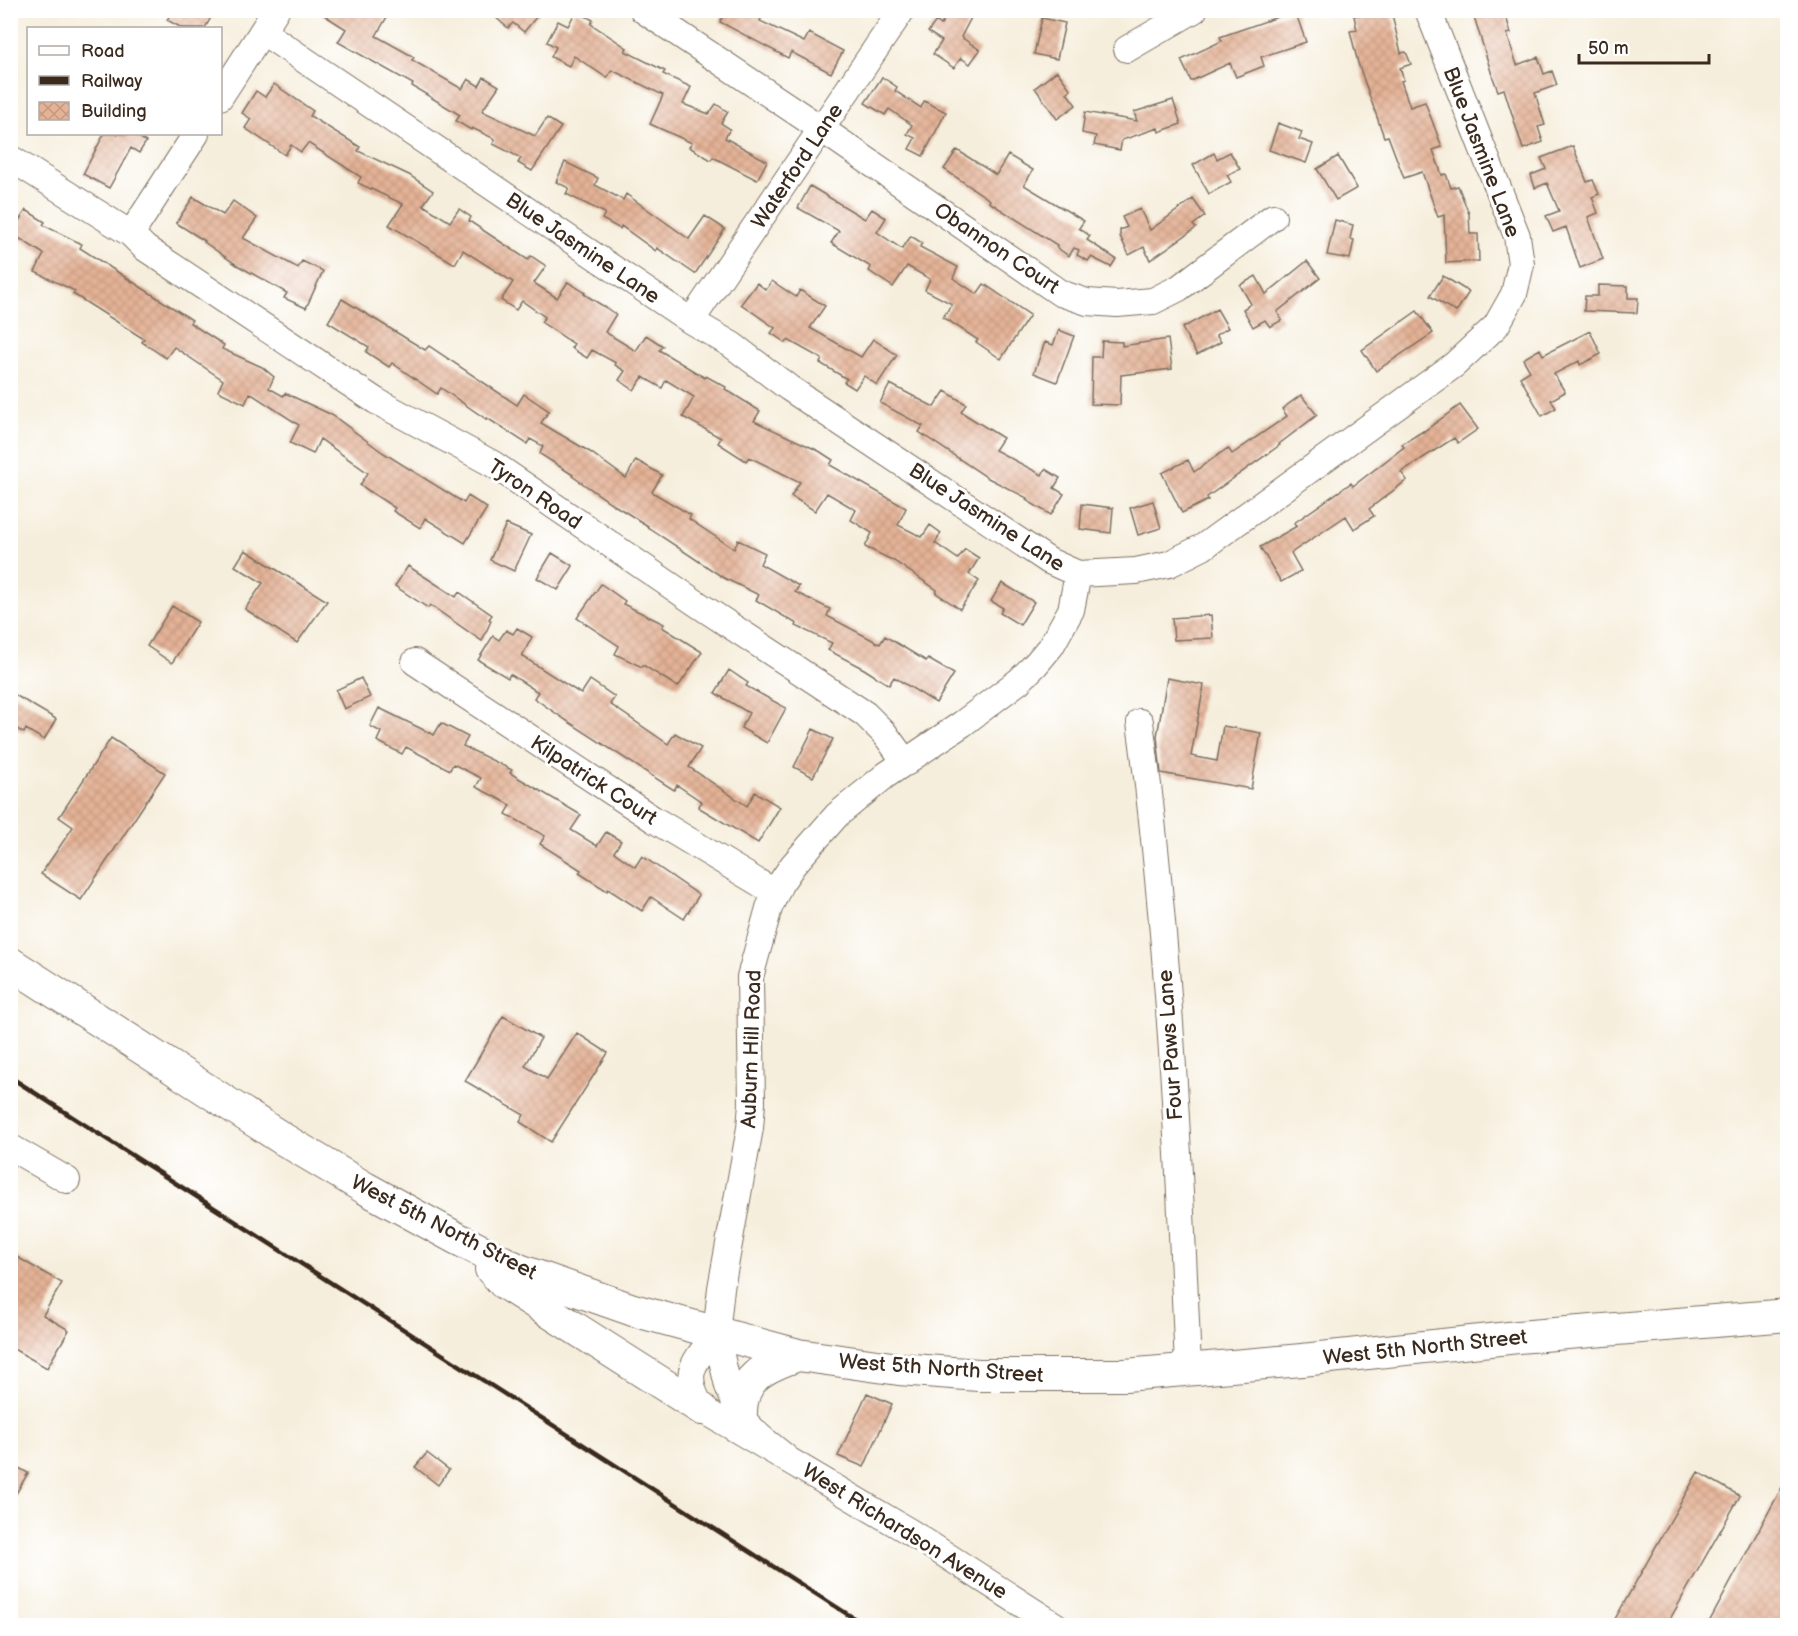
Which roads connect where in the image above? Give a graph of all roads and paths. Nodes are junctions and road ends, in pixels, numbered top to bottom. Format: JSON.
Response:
{"nodes":[{"id":1,"x":276,"y":10,"type":"edge"},
{"id":2,"x":643,"y":10,"type":"edge"},
{"id":3,"x":902,"y":10,"type":"edge"},
{"id":4,"x":1194,"y":10,"type":"edge"},
{"id":5,"x":1428,"y":10,"type":"edge"},
{"id":6,"x":263,"y":32,"type":"junction"},
{"id":7,"x":1127,"y":49,"type":"dead end"},
{"id":8,"x":222,"y":94,"type":"edge"},
{"id":9,"x":823,"y":130,"type":"junction"},
{"id":10,"x":195,"y":135,"type":"edge"},
{"id":11,"x":10,"y":158,"type":"edge"},
{"id":12,"x":1273,"y":217,"type":"dead end"},
{"id":13,"x":138,"y":241,"type":"junction"},
{"id":14,"x":691,"y":321,"type":"junction"},
{"id":15,"x":1078,"y":574,"type":"junction"},
{"id":16,"x":416,"y":662,"type":"dead end"},
{"id":17,"x":1140,"y":722,"type":"dead end"},
{"id":18,"x":906,"y":763,"type":"junction"},
{"id":19,"x":776,"y":893,"type":"junction"},
{"id":20,"x":10,"y":963,"type":"edge"},
{"id":21,"x":10,"y":1147,"type":"edge"},
{"id":22,"x":67,"y":1180,"type":"dead end"},
{"id":23,"x":483,"y":1252,"type":"junction"},
{"id":24,"x":1788,"y":1316,"type":"edge"},
{"id":25,"x":716,"y":1334,"type":"junction"},
{"id":26,"x":798,"y":1355,"type":"junction"},
{"id":27,"x":1188,"y":1368,"type":"junction"},
{"id":28,"x":702,"y":1409,"type":"junction"},
{"id":29,"x":741,"y":1418,"type":"junction"},
{"id":30,"x":784,"y":1456,"type":"junction"},
{"id":31,"x":1056,"y":1626,"type":"edge"}],
"edges":[{"from":1,"to":6,"type":"street"},
{"from":2,"to":9,"type":"street","name":"Obannon Court"},
{"from":3,"to":9,"type":"street","name":"Waterford Lane"},
{"from":4,"to":7,"type":"street"},
{"from":5,"to":15,"type":"street","name":"Blue Jasmine Lane"},
{"from":6,"to":8,"type":"street"},
{"from":6,"to":14,"type":"street","name":"Blue Jasmine Lane"},
{"from":9,"to":12,"type":"street","name":"Obannon Court"},
{"from":9,"to":14,"type":"street","name":"Waterford Lane"},
{"from":10,"to":13,"type":"street"},
{"from":11,"to":13,"type":"street","name":"Tyron Road"},
{"from":13,"to":18,"type":"street","name":"Tyron Road"},
{"from":14,"to":15,"type":"street","name":"Blue Jasmine Lane"},
{"from":15,"to":18,"type":"street","name":"Auburn Hill Road"},
{"from":16,"to":19,"type":"street","name":"Kilpatrick Court"},
{"from":17,"to":27,"type":"street","name":"Four Paws Lane"},
{"from":18,"to":19,"type":"street","name":"Auburn Hill Road"},
{"from":19,"to":25,"type":"street","name":"Auburn Hill Road"},
{"from":20,"to":23,"type":"main road","name":"West 5th North Street"},
{"from":21,"to":22,"type":"street"},
{"from":23,"to":25,"type":"main road","name":"West 5th North Street"},
{"from":23,"to":28,"type":"main road"},
{"from":24,"to":27,"type":"main road","name":"West 5th North Street"},
{"from":25,"to":26,"type":"main road","name":"West 5th North Street"},
{"from":25,"to":28,"type":"street"},
{"from":25,"to":29,"type":"street","name":"West Richardson Avenue"},
{"from":26,"to":27,"type":"main road","name":"West 5th North Street"},
{"from":26,"to":29,"type":"main road"},
{"from":28,"to":30,"type":"street","name":"West Richardson Avenue"},
{"from":29,"to":30,"type":"street","name":"West Richardson Avenue"},
{"from":30,"to":31,"type":"street","name":"West Richardson Avenue"}]}
